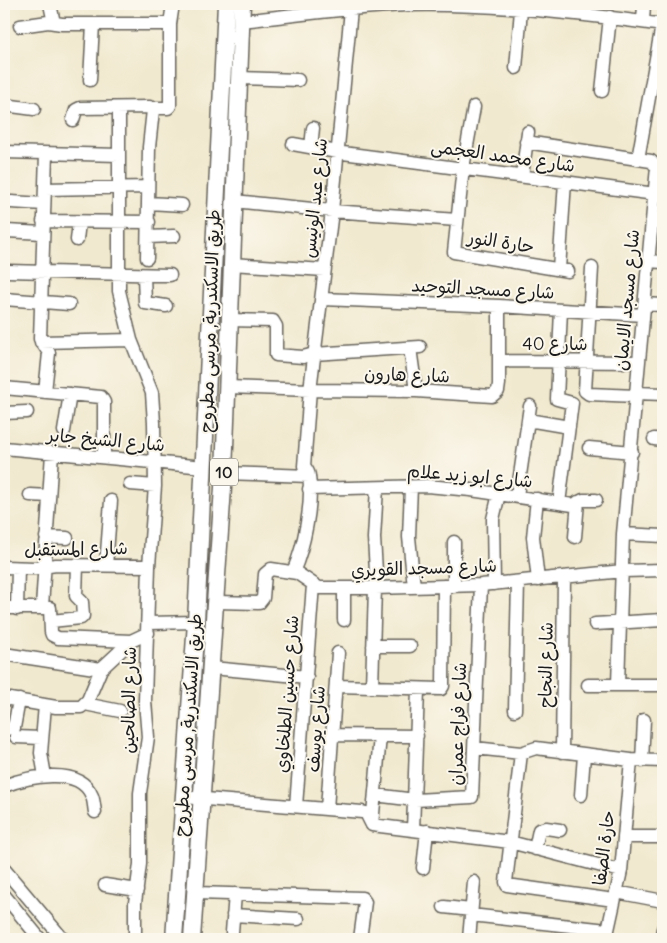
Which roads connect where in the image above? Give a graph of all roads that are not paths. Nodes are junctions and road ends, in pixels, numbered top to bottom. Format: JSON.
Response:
{"nodes":[{"id":1,"x":50,"y":4,"type":"edge"},
{"id":2,"x":173,"y":4,"type":"edge"},
{"id":3,"x":226,"y":4,"type":"edge"},
{"id":4,"x":242,"y":4,"type":"edge"},
{"id":5,"x":644,"y":4,"type":"edge"},
{"id":6,"x":330,"y":8,"type":"edge"},
{"id":7,"x":351,"y":9,"type":"junction"},
{"id":8,"x":521,"y":10,"type":"junction"},
{"id":9,"x":610,"y":17,"type":"junction"},
{"id":10,"x":241,"y":21,"type":"junction"},
{"id":11,"x":643,"y":22,"type":"junction"},
{"id":12,"x":54,"y":23,"type":"junction"},
{"id":13,"x":93,"y":24,"type":"junction"},
{"id":14,"x":170,"y":24,"type":"junction"},
{"id":15,"x":662,"y":25,"type":"edge"},
{"id":16,"x":20,"y":26,"type":"dead end"},
{"id":17,"x":516,"y":68,"type":"dead end"},
{"id":18,"x":240,"y":78,"type":"junction"},
{"id":19,"x":90,"y":80,"type":"dead end"},
{"id":20,"x":298,"y":80,"type":"dead end"},
{"id":21,"x":602,"y":92,"type":"dead end"},
{"id":22,"x":4,"y":105,"type":"edge"},
{"id":23,"x":474,"y":107,"type":"dead end"},
{"id":24,"x":119,"y":108,"type":"junction"},
{"id":25,"x":151,"y":108,"type":"junction"},
{"id":26,"x":34,"y":109,"type":"dead end"},
{"id":27,"x":73,"y":120,"type":"dead end"},
{"id":28,"x":313,"y":128,"type":"dead end"},
{"id":29,"x":293,"y":144,"type":"dead end"},
{"id":30,"x":311,"y":147,"type":"junction"},
{"id":31,"x":338,"y":151,"type":"junction"},
{"id":32,"x":4,"y":152,"type":"edge"},
{"id":33,"x":46,"y":154,"type":"junction"},
{"id":34,"x":118,"y":155,"type":"junction"},
{"id":35,"x":638,"y":159,"type":"junction"},
{"id":36,"x":660,"y":167,"type":"edge"},
{"id":37,"x":463,"y":168,"type":"junction"},
{"id":38,"x":522,"y":176,"type":"junction"},
{"id":39,"x":564,"y":182,"type":"junction"},
{"id":40,"x":118,"y":187,"type":"junction"},
{"id":41,"x":148,"y":187,"type":"junction"},
{"id":42,"x":44,"y":189,"type":"junction"},
{"id":43,"x":658,"y":195,"type":"edge"},
{"id":44,"x":234,"y":201,"type":"junction"},
{"id":45,"x":11,"y":202,"type":"dead end"},
{"id":46,"x":149,"y":203,"type":"junction"},
{"id":47,"x":44,"y":204,"type":"junction"},
{"id":48,"x":182,"y":205,"type":"dead end"},
{"id":49,"x":332,"y":211,"type":"junction"},
{"id":50,"x":457,"y":220,"type":"junction"},
{"id":51,"x":79,"y":222,"type":"junction"},
{"id":52,"x":118,"y":222,"type":"junction"},
{"id":53,"x":149,"y":222,"type":"junction"},
{"id":54,"x":43,"y":227,"type":"junction"},
{"id":55,"x":6,"y":232,"type":"dead end"},
{"id":56,"x":148,"y":236,"type":"junction"},
{"id":57,"x":174,"y":236,"type":"dead end"},
{"id":58,"x":77,"y":240,"type":"dead end"},
{"id":59,"x":147,"y":258,"type":"dead end"},
{"id":60,"x":648,"y":261,"type":"junction"},
{"id":61,"x":663,"y":262,"type":"edge"},
{"id":62,"x":232,"y":264,"type":"junction"},
{"id":63,"x":592,"y":268,"type":"dead end"},
{"id":64,"x":324,"y":270,"type":"junction"},
{"id":65,"x":7,"y":271,"type":"dead end"},
{"id":66,"x":41,"y":272,"type":"junction"},
{"id":67,"x":119,"y":274,"type":"junction"},
{"id":68,"x":144,"y":275,"type":"junction"},
{"id":69,"x":170,"y":276,"type":"dead end"},
{"id":70,"x":4,"y":299,"type":"edge"},
{"id":71,"x":322,"y":299,"type":"junction"},
{"id":72,"x":41,"y":302,"type":"junction"},
{"id":73,"x":69,"y":304,"type":"dead end"},
{"id":74,"x":663,"y":305,"type":"edge"},
{"id":75,"x":166,"y":306,"type":"dead end"},
{"id":76,"x":499,"y":306,"type":"junction"},
{"id":77,"x":561,"y":310,"type":"junction"},
{"id":78,"x":643,"y":310,"type":"junction"},
{"id":79,"x":589,"y":312,"type":"junction"},
{"id":80,"x":229,"y":320,"type":"junction"},
{"id":81,"x":131,"y":340,"type":"junction"},
{"id":82,"x":41,"y":342,"type":"junction"},
{"id":83,"x":314,"y":354,"type":"junction"},
{"id":84,"x":501,"y":361,"type":"junction"},
{"id":85,"x":587,"y":361,"type":"junction"},
{"id":86,"x":639,"y":362,"type":"junction"},
{"id":87,"x":558,"y":363,"type":"junction"},
{"id":88,"x":228,"y":387,"type":"junction"},
{"id":89,"x":4,"y":388,"type":"edge"},
{"id":90,"x":310,"y":390,"type":"junction"},
{"id":91,"x":416,"y":391,"type":"junction"},
{"id":92,"x":45,"y":392,"type":"junction"},
{"id":93,"x":70,"y":394,"type":"junction"},
{"id":94,"x":663,"y":394,"type":"edge"},
{"id":95,"x":636,"y":395,"type":"junction"},
{"id":96,"x":530,"y":406,"type":"dead end"},
{"id":97,"x":27,"y":412,"type":"dead end"},
{"id":98,"x":4,"y":413,"type":"edge"},
{"id":99,"x":528,"y":420,"type":"junction"},
{"id":100,"x":569,"y":427,"type":"junction"},
{"id":101,"x":64,"y":431,"type":"dead end"},
{"id":102,"x":4,"y":448,"type":"edge"},
{"id":103,"x":589,"y":448,"type":"dead end"},
{"id":104,"x":632,"y":452,"type":"junction"},
{"id":105,"x":52,"y":453,"type":"junction"},
{"id":106,"x":104,"y":456,"type":"junction"},
{"id":107,"x":155,"y":461,"type":"junction"},
{"id":108,"x":204,"y":467,"type":"junction"},
{"id":109,"x":224,"y":473,"type":"junction"},
{"id":110,"x":309,"y":476,"type":"junction"},
{"id":111,"x":130,"y":484,"type":"dead end"},
{"id":112,"x":155,"y":486,"type":"junction"},
{"id":113,"x":411,"y":487,"type":"junction"},
{"id":114,"x":377,"y":488,"type":"junction"},
{"id":115,"x":309,"y":489,"type":"junction"},
{"id":116,"x":499,"y":494,"type":"junction"},
{"id":117,"x":30,"y":495,"type":"dead end"},
{"id":118,"x":49,"y":496,"type":"junction"},
{"id":119,"x":517,"y":496,"type":"junction"},
{"id":120,"x":537,"y":499,"type":"junction"},
{"id":121,"x":596,"y":500,"type":"dead end"},
{"id":122,"x":111,"y":501,"type":"dead end"},
{"id":123,"x":578,"y":502,"type":"junction"},
{"id":124,"x":559,"y":503,"type":"junction"},
{"id":125,"x":623,"y":534,"type":"junction"},
{"id":126,"x":576,"y":536,"type":"dead end"},
{"id":127,"x":663,"y":536,"type":"edge"},
{"id":128,"x":46,"y":537,"type":"junction"},
{"id":129,"x":67,"y":538,"type":"dead end"},
{"id":130,"x":454,"y":542,"type":"dead end"},
{"id":131,"x":77,"y":565,"type":"junction"},
{"id":132,"x":45,"y":566,"type":"junction"},
{"id":133,"x":106,"y":566,"type":"junction"},
{"id":134,"x":149,"y":566,"type":"junction"},
{"id":135,"x":4,"y":567,"type":"edge"},
{"id":136,"x":18,"y":568,"type":"junction"},
{"id":137,"x":663,"y":570,"type":"edge"},
{"id":138,"x":623,"y":571,"type":"junction"},
{"id":139,"x":293,"y":572,"type":"junction"},
{"id":140,"x":564,"y":578,"type":"junction"},
{"id":141,"x":538,"y":580,"type":"junction"},
{"id":142,"x":518,"y":582,"type":"junction"},
{"id":143,"x":494,"y":584,"type":"junction"},
{"id":144,"x":313,"y":585,"type":"junction"},
{"id":145,"x":481,"y":585,"type":"junction"},
{"id":146,"x":449,"y":586,"type":"junction"},
{"id":147,"x":414,"y":587,"type":"junction"},
{"id":148,"x":344,"y":588,"type":"junction"},
{"id":149,"x":376,"y":588,"type":"junction"},
{"id":150,"x":216,"y":602,"type":"junction"},
{"id":151,"x":42,"y":607,"type":"junction"},
{"id":152,"x":10,"y":608,"type":"edge"},
{"id":153,"x":344,"y":620,"type":"dead end"},
{"id":154,"x":663,"y":620,"type":"edge"},
{"id":155,"x":51,"y":621,"type":"junction"},
{"id":156,"x":196,"y":622,"type":"junction"},
{"id":157,"x":596,"y":624,"type":"dead end"},
{"id":158,"x":620,"y":624,"type":"junction"},
{"id":159,"x":148,"y":628,"type":"junction"},
{"id":160,"x":131,"y":641,"type":"junction"},
{"id":161,"x":373,"y":646,"type":"junction"},
{"id":162,"x":410,"y":646,"type":"dead end"},
{"id":163,"x":338,"y":653,"type":"dead end"},
{"id":164,"x":4,"y":654,"type":"edge"},
{"id":165,"x":101,"y":668,"type":"junction"},
{"id":166,"x":212,"y":668,"type":"junction"},
{"id":167,"x":307,"y":677,"type":"junction"},
{"id":168,"x":618,"y":684,"type":"junction"},
{"id":169,"x":588,"y":685,"type":"dead end"},
{"id":170,"x":663,"y":685,"type":"edge"},
{"id":171,"x":337,"y":686,"type":"junction"},
{"id":172,"x":372,"y":687,"type":"junction"},
{"id":173,"x":418,"y":690,"type":"junction"},
{"id":174,"x":4,"y":698,"type":"edge"},
{"id":175,"x":19,"y":700,"type":"junction"},
{"id":176,"x":85,"y":704,"type":"junction"},
{"id":177,"x":45,"y":705,"type":"junction"},
{"id":178,"x":515,"y":710,"type":"dead end"},
{"id":179,"x":120,"y":711,"type":"dead end"},
{"id":180,"x":644,"y":720,"type":"dead end"},
{"id":181,"x":4,"y":729,"type":"edge"},
{"id":182,"x":333,"y":735,"type":"junction"},
{"id":183,"x":380,"y":736,"type":"junction"},
{"id":184,"x":417,"y":736,"type":"junction"},
{"id":185,"x":16,"y":737,"type":"dead end"},
{"id":186,"x":41,"y":738,"type":"junction"},
{"id":187,"x":475,"y":748,"type":"junction"},
{"id":188,"x":562,"y":752,"type":"junction"},
{"id":189,"x":521,"y":753,"type":"junction"},
{"id":190,"x":584,"y":755,"type":"junction"},
{"id":191,"x":637,"y":761,"type":"junction"},
{"id":192,"x":663,"y":761,"type":"edge"},
{"id":193,"x":44,"y":776,"type":"junction"},
{"id":194,"x":4,"y":786,"type":"edge"},
{"id":195,"x":375,"y":795,"type":"junction"},
{"id":196,"x":581,"y":795,"type":"dead end"},
{"id":197,"x":184,"y":797,"type":"junction"},
{"id":198,"x":203,"y":798,"type":"junction"},
{"id":199,"x":415,"y":800,"type":"junction"},
{"id":200,"x":296,"y":806,"type":"junction"},
{"id":201,"x":327,"y":809,"type":"junction"},
{"id":202,"x":95,"y":812,"type":"dead end"},
{"id":203,"x":372,"y":825,"type":"junction"},
{"id":204,"x":413,"y":830,"type":"junction"},
{"id":205,"x":560,"y":830,"type":"dead end"},
{"id":206,"x":427,"y":831,"type":"junction"},
{"id":207,"x":624,"y":837,"type":"junction"},
{"id":208,"x":663,"y":837,"type":"edge"},
{"id":209,"x":510,"y":842,"type":"junction"},
{"id":210,"x":180,"y":843,"type":"junction"},
{"id":211,"x":199,"y":844,"type":"junction"},
{"id":212,"x":535,"y":849,"type":"junction"},
{"id":213,"x":423,"y":868,"type":"dead end"},
{"id":214,"x":4,"y":869,"type":"edge"},
{"id":215,"x":621,"y":871,"type":"junction"},
{"id":216,"x":474,"y":882,"type":"dead end"},
{"id":217,"x":106,"y":886,"type":"dead end"},
{"id":218,"x":137,"y":890,"type":"junction"},
{"id":219,"x":196,"y":893,"type":"junction"},
{"id":220,"x":235,"y":894,"type":"junction"},
{"id":221,"x":4,"y":895,"type":"edge"},
{"id":222,"x":615,"y":896,"type":"junction"},
{"id":223,"x":663,"y":902,"type":"edge"},
{"id":224,"x":444,"y":907,"type":"dead end"},
{"id":225,"x":471,"y":912,"type":"junction"},
{"id":226,"x":233,"y":915,"type":"junction"},
{"id":227,"x":298,"y":919,"type":"dead end"},
{"id":228,"x":663,"y":929,"type":"edge"},
{"id":229,"x":232,"y":932,"type":"dead end"},
{"id":230,"x":606,"y":935,"type":"edge"},
{"id":231,"x":40,"y":939,"type":"edge"},
{"id":232,"x":63,"y":939,"type":"edge"},
{"id":233,"x":135,"y":939,"type":"edge"},
{"id":234,"x":174,"y":939,"type":"edge"},
{"id":235,"x":192,"y":939,"type":"edge"},
{"id":236,"x":360,"y":939,"type":"edge"},
{"id":237,"x":469,"y":939,"type":"edge"},
{"id":238,"x":661,"y":939,"type":"edge"}],
"edges":[{"from":1,"to":12,"type":"street"},
{"from":2,"to":14,"type":"street"},
{"from":3,"to":108,"type":"main road","name":"طريق الاسكندرية, مرسى مطروح","number":"10"},
{"from":4,"to":10,"type":"main road","name":"طريق الاسكندرية, مرسى مطروح","number":"10"},
{"from":5,"to":11,"type":"street"},
{"from":6,"to":7,"type":"street"},
{"from":6,"to":10,"type":"street"},
{"from":7,"to":8,"type":"street"},
{"from":7,"to":31,"type":"street","name":"شارع عبد الونيس"},
{"from":8,"to":9,"type":"street"},
{"from":8,"to":17,"type":"street"},
{"from":9,"to":11,"type":"street"},
{"from":9,"to":21,"type":"street"},
{"from":10,"to":18,"type":"main road","name":"طريق الاسكندرية, مرسى مطروح","number":"10"},
{"from":11,"to":15,"type":"street"},
{"from":12,"to":13,"type":"street"},
{"from":12,"to":16,"type":"street"},
{"from":13,"to":14,"type":"street"},
{"from":13,"to":19,"type":"street"},
{"from":14,"to":25,"type":"street"},
{"from":15,"to":35,"type":"street"},
{"from":18,"to":20,"type":"street"},
{"from":18,"to":44,"type":"main road","name":"طريق الاسكندرية, مرسى مطروح","number":"10"},
{"from":22,"to":26,"type":"street"},
{"from":23,"to":37,"type":"street","name":"حارة النور"},
{"from":24,"to":25,"type":"street"},
{"from":24,"to":27,"type":"street"},
{"from":24,"to":34,"type":"street","name":"شارع الصالحين"},
{"from":25,"to":41,"type":"street"},
{"from":28,"to":30,"type":"street"},
{"from":29,"to":30,"type":"street","name":"شارع محمد العجمى"},
{"from":30,"to":31,"type":"street","name":"شارع محمد العجمى"},
{"from":31,"to":37,"type":"street","name":"شارع محمد العجمى"},
{"from":31,"to":49,"type":"street","name":"شارع عبد الونيس"},
{"from":32,"to":33,"type":"street"},
{"from":33,"to":34,"type":"street"},
{"from":33,"to":42,"type":"street"},
{"from":34,"to":40,"type":"street","name":"شارع الصالحين"},
{"from":35,"to":36,"type":"street","name":"شارع مسجد الايمان"},
{"from":35,"to":38,"type":"street","name":"شارع مسجد الايمان"},
{"from":36,"to":43,"type":"street","name":"شارع مسجد الايمان"},
{"from":37,"to":38,"type":"street","name":"شارع محمد العجمى"},
{"from":37,"to":50,"type":"street","name":"حارة النور"},
{"from":38,"to":39,"type":"street","name":"شارع محمد العجمى"},
{"from":39,"to":43,"type":"street","name":"شارع محمد العجمى"},
{"from":39,"to":50,"type":"street","name":"حارة النور"},
{"from":40,"to":41,"type":"street"},
{"from":40,"to":42,"type":"street"},
{"from":40,"to":52,"type":"street","name":"شارع الصالحين"},
{"from":41,"to":46,"type":"street"},
{"from":42,"to":47,"type":"street"},
{"from":43,"to":60,"type":"street","name":"شارع مسجد الايمان"},
{"from":44,"to":49,"type":"street"},
{"from":44,"to":62,"type":"main road","name":"طريق الاسكندرية, مرسى مطروح","number":"10"},
{"from":45,"to":47,"type":"street"},
{"from":46,"to":48,"type":"street"},
{"from":46,"to":53,"type":"street"},
{"from":47,"to":54,"type":"street"},
{"from":49,"to":50,"type":"street"},
{"from":49,"to":64,"type":"street","name":"شارع عبد الونيس"},
{"from":51,"to":52,"type":"street"},
{"from":51,"to":54,"type":"street"},
{"from":51,"to":58,"type":"street"},
{"from":52,"to":53,"type":"street"},
{"from":52,"to":67,"type":"street","name":"شارع الصالحين"},
{"from":53,"to":56,"type":"street"},
{"from":54,"to":55,"type":"street"},
{"from":54,"to":66,"type":"street"},
{"from":56,"to":57,"type":"street"},
{"from":56,"to":59,"type":"street"},
{"from":60,"to":61,"type":"street"},
{"from":60,"to":78,"type":"street","name":"شارع مسجد الايمان"},
{"from":62,"to":64,"type":"street"},
{"from":62,"to":80,"type":"main road","name":"طريق الاسكندرية, مرسى مطروح","number":"10"},
{"from":63,"to":79,"type":"street"},
{"from":64,"to":71,"type":"street","name":"شارع عبد الونيس"},
{"from":65,"to":66,"type":"street"},
{"from":66,"to":67,"type":"street"},
{"from":66,"to":72,"type":"street"},
{"from":67,"to":68,"type":"street"},
{"from":67,"to":81,"type":"street","name":"شارع الصالحين"},
{"from":68,"to":69,"type":"street"},
{"from":68,"to":75,"type":"street"},
{"from":70,"to":72,"type":"street"},
{"from":71,"to":76,"type":"street","name":"شارع مسجد التوحيد"},
{"from":71,"to":83,"type":"street","name":"شارع عبد الونيس"},
{"from":72,"to":73,"type":"street"},
{"from":72,"to":82,"type":"street"},
{"from":74,"to":78,"type":"street","name":"شارع مسجد التوحيد"},
{"from":76,"to":77,"type":"street","name":"شارع مسجد التوحيد"},
{"from":76,"to":84,"type":"street","name":"شارع هارون"},
{"from":77,"to":79,"type":"street","name":"شارع مسجد التوحيد"},
{"from":77,"to":87,"type":"street"},
{"from":78,"to":79,"type":"street","name":"شارع مسجد التوحيد"},
{"from":78,"to":86,"type":"street","name":"شارع مسجد الايمان"},
{"from":79,"to":85,"type":"street"},
{"from":80,"to":83,"type":"street"},
{"from":80,"to":88,"type":"main road","name":"طريق الاسكندرية, مرسى مطروح","number":"10"},
{"from":81,"to":82,"type":"street"},
{"from":81,"to":107,"type":"street","name":"شارع الصالحين"},
{"from":82,"to":92,"type":"street"},
{"from":83,"to":90,"type":"street","name":"شارع عبد الونيس"},
{"from":83,"to":91,"type":"street"},
{"from":84,"to":87,"type":"street","name":"شارع 40"},
{"from":84,"to":91,"type":"street","name":"شارع هارون"},
{"from":85,"to":86,"type":"street","name":"شارع 40"},
{"from":85,"to":87,"type":"street","name":"شارع 40"},
{"from":85,"to":95,"type":"street"},
{"from":86,"to":95,"type":"street","name":"شارع مسجد الايمان"},
{"from":87,"to":100,"type":"street"},
{"from":88,"to":90,"type":"street","name":"شارع هارون"},
{"from":88,"to":109,"type":"main road","name":"طريق الاسكندرية, مرسى مطروح","number":"10"},
{"from":89,"to":92,"type":"street"},
{"from":90,"to":91,"type":"street","name":"شارع هارون"},
{"from":90,"to":110,"type":"street","name":"شارع عبد الونيس"},
{"from":92,"to":93,"type":"street"},
{"from":93,"to":101,"type":"street"},
{"from":93,"to":106,"type":"street"},
{"from":94,"to":95,"type":"street"},
{"from":95,"to":104,"type":"street","name":"شارع مسجد الايمان"},
{"from":96,"to":99,"type":"street"},
{"from":97,"to":98,"type":"street"},
{"from":99,"to":100,"type":"street"},
{"from":99,"to":119,"type":"street"},
{"from":100,"to":124,"type":"street"},
{"from":102,"to":105,"type":"street","name":"شارع الشيخ جابر"},
{"from":103,"to":104,"type":"street"},
{"from":104,"to":125,"type":"street","name":"شارع مسجد الايمان"},
{"from":105,"to":106,"type":"street","name":"شارع الشيخ جابر"},
{"from":105,"to":118,"type":"street"},
{"from":106,"to":107,"type":"street","name":"شارع الشيخ جابر"},
{"from":107,"to":108,"type":"street","name":"شارع الشيخ جابر"},
{"from":107,"to":112,"type":"street","name":"شارع الصالحين"},
{"from":108,"to":156,"type":"main road","name":"طريق الاسكندرية, مرسى مطروح","number":"10"},
{"from":109,"to":110,"type":"street"},
{"from":109,"to":150,"type":"main road","name":"طريق الاسكندرية, مرسى مطروح","number":"10"},
{"from":110,"to":115,"type":"street","name":"شارع عبد الونيس"},
{"from":111,"to":112,"type":"street"},
{"from":112,"to":134,"type":"street","name":"شارع الصالحين"},
{"from":113,"to":114,"type":"street","name":"شارع ابو زيد علام"},
{"from":113,"to":116,"type":"street","name":"شارع ابو زيد علام"},
{"from":113,"to":147,"type":"street"},
{"from":114,"to":115,"type":"street","name":"شارع ابو زيد علام"},
{"from":114,"to":149,"type":"street"},
{"from":115,"to":139,"type":"street","name":"شارع عبد الونيس"},
{"from":116,"to":119,"type":"street","name":"شارع ابو زيد علام"},
{"from":116,"to":143,"type":"street"},
{"from":117,"to":118,"type":"street"},
{"from":118,"to":128,"type":"street"},
{"from":119,"to":120,"type":"street","name":"شارع ابو زيد علام"},
{"from":120,"to":124,"type":"street","name":"شارع ابو زيد علام"},
{"from":120,"to":141,"type":"street"},
{"from":121,"to":123,"type":"street","name":"شارع ابو زيد علام"},
{"from":122,"to":133,"type":"street"},
{"from":123,"to":124,"type":"street","name":"شارع ابو زيد علام"},
{"from":123,"to":126,"type":"street"},
{"from":125,"to":127,"type":"street"},
{"from":125,"to":138,"type":"street","name":"شارع مسجد الايمان"},
{"from":128,"to":129,"type":"street"},
{"from":128,"to":132,"type":"street"},
{"from":130,"to":146,"type":"street"},
{"from":131,"to":132,"type":"street","name":"شارع المستقبل"},
{"from":131,"to":133,"type":"street","name":"شارع المستقبل"},
{"from":131,"to":155,"type":"street"},
{"from":132,"to":136,"type":"street","name":"شارع المستقبل"},
{"from":132,"to":151,"type":"street"},
{"from":133,"to":134,"type":"street","name":"شارع المستقبل"},
{"from":134,"to":159,"type":"street","name":"شارع الصالحين"},
{"from":135,"to":136,"type":"street","name":"شارع المستقبل"},
{"from":136,"to":152,"type":"street"},
{"from":137,"to":138,"type":"street","name":"شارع مسجد القويري"},
{"from":138,"to":140,"type":"street","name":"شارع مسجد القويري"},
{"from":138,"to":158,"type":"street","name":"شارع مسجد الايمان"},
{"from":139,"to":144,"type":"street","name":"شارع مسجد القويري"},
{"from":139,"to":150,"type":"street","name":"شارع مسجد القويري"},
{"from":140,"to":141,"type":"street","name":"شارع مسجد القويري"},
{"from":140,"to":188,"type":"street","name":"شارع النجاح"},
{"from":141,"to":142,"type":"street","name":"شارع مسجد القويري"},
{"from":142,"to":143,"type":"street","name":"شارع مسجد القويري"},
{"from":142,"to":178,"type":"street"},
{"from":143,"to":145,"type":"street","name":"شارع مسجد القويري"},
{"from":144,"to":148,"type":"street","name":"شارع مسجد القويري"},
{"from":144,"to":167,"type":"street","name":"شارع حسين الطلخاوي"},
{"from":145,"to":146,"type":"street","name":"شارع مسجد القويري"},
{"from":145,"to":187,"type":"street","name":"شارع فراج عمران"},
{"from":146,"to":147,"type":"street","name":"شارع مسجد القويري"},
{"from":146,"to":173,"type":"street"},
{"from":147,"to":149,"type":"street","name":"شارع مسجد القويري"},
{"from":148,"to":149,"type":"street","name":"شارع مسجد القويري"},
{"from":148,"to":153,"type":"street"},
{"from":149,"to":161,"type":"street"},
{"from":150,"to":166,"type":"main road","name":"طريق الاسكندرية, مرسى مطروح","number":"10"},
{"from":151,"to":152,"type":"street"},
{"from":151,"to":155,"type":"street"},
{"from":154,"to":158,"type":"street"},
{"from":155,"to":160,"type":"street"},
{"from":156,"to":159,"type":"street"},
{"from":156,"to":197,"type":"main road","name":"طريق الاسكندرية, مرسى مطروح","number":"10"},
{"from":157,"to":158,"type":"street"},
{"from":158,"to":168,"type":"street","name":"شارع مسجد الايمان"},
{"from":159,"to":160,"type":"street"},
{"from":159,"to":218,"type":"street","name":"شارع الصالحين"},
{"from":160,"to":165,"type":"street"},
{"from":161,"to":162,"type":"street"},
{"from":161,"to":172,"type":"street"},
{"from":163,"to":171,"type":"street","name":"شارع يوسف"},
{"from":164,"to":165,"type":"street"},
{"from":165,"to":176,"type":"street"},
{"from":166,"to":167,"type":"street"},
{"from":166,"to":198,"type":"main road","name":"طريق الاسكندرية, مرسى مطروح","number":"10"},
{"from":167,"to":200,"type":"street","name":"شارع حسين الطلخاوي"},
{"from":168,"to":169,"type":"street"},
{"from":168,"to":170,"type":"street"},
{"from":171,"to":172,"type":"street"},
{"from":171,"to":182,"type":"street","name":"شارع يوسف"},
{"from":172,"to":173,"type":"street"},
{"from":173,"to":184,"type":"street"},
{"from":174,"to":175,"type":"street"},
{"from":175,"to":177,"type":"street"},
{"from":175,"to":181,"type":"street"},
{"from":176,"to":177,"type":"street"},
{"from":176,"to":179,"type":"street"},
{"from":177,"to":186,"type":"street"},
{"from":180,"to":191,"type":"street","name":"حارة الصفا"},
{"from":182,"to":183,"type":"street"},
{"from":182,"to":201,"type":"street","name":"شارع يوسف"},
{"from":183,"to":184,"type":"street"},
{"from":183,"to":195,"type":"street"},
{"from":184,"to":199,"type":"street"},
{"from":185,"to":186,"type":"street"},
{"from":186,"to":193,"type":"street"},
{"from":187,"to":189,"type":"street"},
{"from":187,"to":199,"type":"street","name":"شارع فراج عمران"},
{"from":188,"to":189,"type":"street"},
{"from":188,"to":190,"type":"street"},
{"from":189,"to":209,"type":"street"},
{"from":190,"to":191,"type":"street"},
{"from":190,"to":196,"type":"street"},
{"from":191,"to":192,"type":"street"},
{"from":191,"to":207,"type":"street","name":"حارة الصفا"},
{"from":193,"to":194,"type":"street"},
{"from":193,"to":202,"type":"street"},
{"from":195,"to":199,"type":"street","name":"شارع فراج عمران"},
{"from":195,"to":203,"type":"street"},
{"from":197,"to":198,"type":"street"},
{"from":197,"to":210,"type":"main road","name":"طريق الاسكندرية, مرسى مطروح","number":"10"},
{"from":198,"to":200,"type":"street"},
{"from":198,"to":211,"type":"main road","name":"طريق الاسكندرية, مرسى مطروح","number":"10"},
{"from":199,"to":204,"type":"street"},
{"from":200,"to":201,"type":"street"},
{"from":201,"to":203,"type":"street"},
{"from":203,"to":204,"type":"street"},
{"from":204,"to":206,"type":"street"},
{"from":205,"to":212,"type":"street"},
{"from":206,"to":209,"type":"street"},
{"from":206,"to":213,"type":"street"},
{"from":207,"to":208,"type":"street"},
{"from":207,"to":215,"type":"street","name":"حارة الصفا"},
{"from":209,"to":212,"type":"street"},
{"from":209,"to":222,"type":"street"},
{"from":210,"to":211,"type":"main road"},
{"from":210,"to":234,"type":"main road","name":"طريق الاسكندرية, مرسى مطروح","number":"10"},
{"from":211,"to":219,"type":"main road","name":"طريق الاسكندرية, مرسى مطروح","number":"10"},
{"from":212,"to":215,"type":"street"},
{"from":214,"to":232,"type":"street"},
{"from":215,"to":222,"type":"street","name":"حارة الصفا"},
{"from":216,"to":225,"type":"street"},
{"from":217,"to":218,"type":"street"},
{"from":218,"to":233,"type":"street","name":"شارع الصالحين"},
{"from":219,"to":220,"type":"street"},
{"from":219,"to":235,"type":"main road","name":"طريق الاسكندرية, مرسى مطروح","number":"10"},
{"from":220,"to":226,"type":"street"},
{"from":220,"to":236,"type":"street"},
{"from":221,"to":231,"type":"street"},
{"from":222,"to":223,"type":"street"},
{"from":222,"to":230,"type":"street","name":"حارة الصفا"},
{"from":224,"to":225,"type":"street"},
{"from":225,"to":230,"type":"street"},
{"from":225,"to":237,"type":"street"},
{"from":226,"to":227,"type":"street"},
{"from":226,"to":229,"type":"street"},
{"from":228,"to":238,"type":"street"}]}
